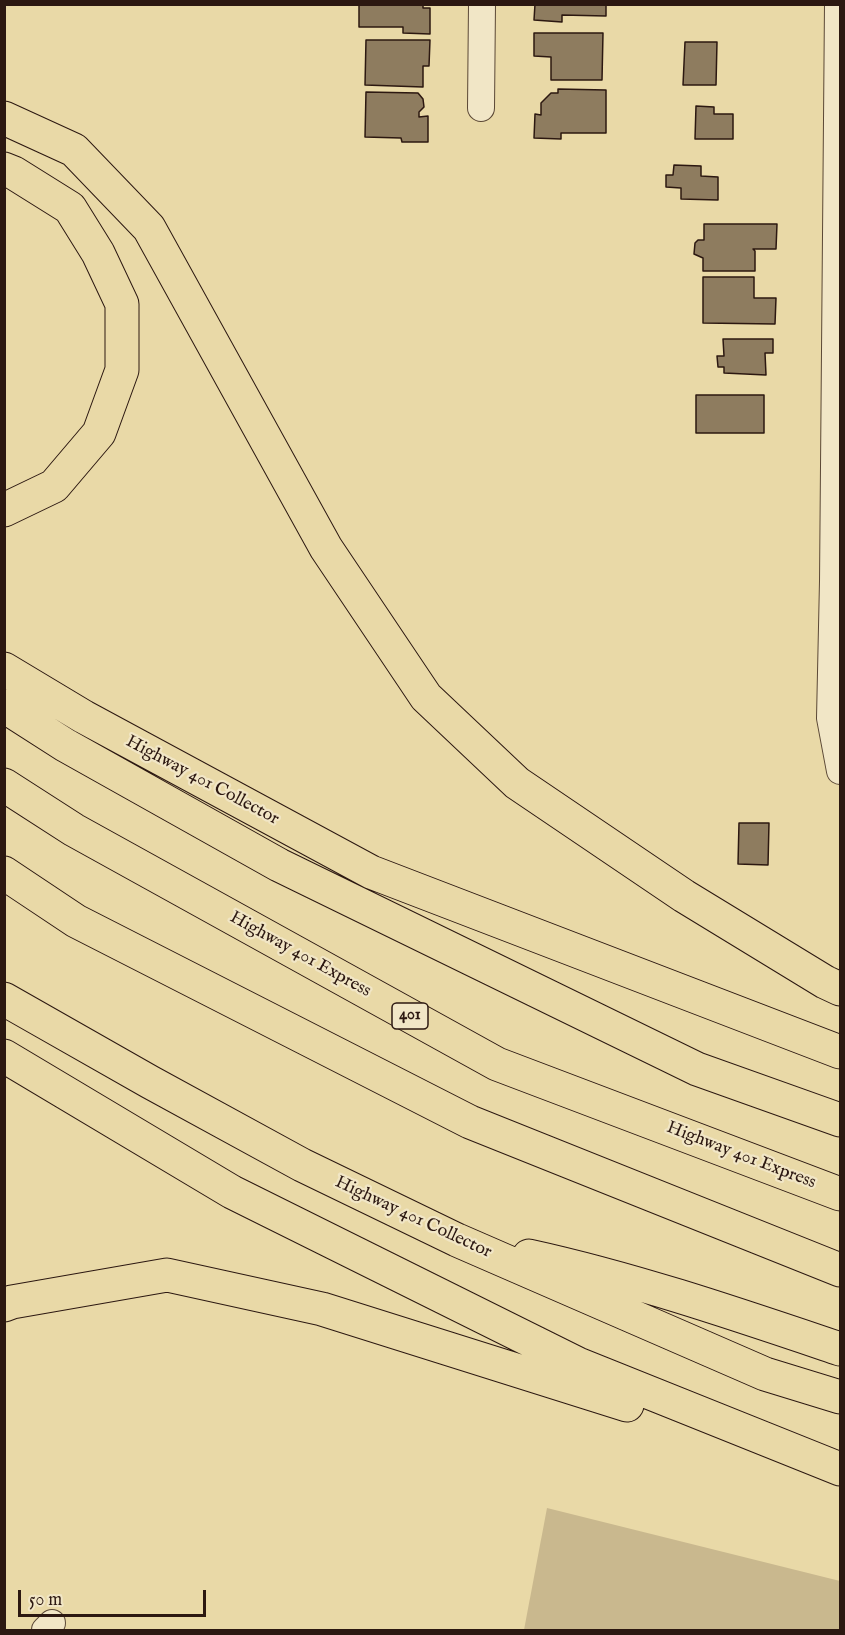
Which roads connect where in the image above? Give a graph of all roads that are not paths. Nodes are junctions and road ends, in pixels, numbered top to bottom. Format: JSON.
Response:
{"nodes":[{"id":1,"x":482,"y":4,"type":"edge"},
{"id":2,"x":838,"y":4,"type":"edge"},
{"id":3,"x":481,"y":108,"type":"dead end"},
{"id":4,"x":4,"y":118,"type":"edge"},
{"id":5,"x":4,"y":169,"type":"edge"},
{"id":6,"x":4,"y":510,"type":"edge"},
{"id":7,"x":4,"y":669,"type":"edge"},
{"id":8,"x":4,"y":706,"type":"edge"},
{"id":9,"x":840,"y":771,"type":"edge"},
{"id":10,"x":4,"y":785,"type":"edge"},
{"id":11,"x":4,"y":873,"type":"edge"},
{"id":12,"x":840,"y":989,"type":"edge"},
{"id":13,"x":4,"y":999,"type":"edge"},
{"id":14,"x":840,"y":1053,"type":"edge"},
{"id":15,"x":4,"y":1056,"type":"edge"},
{"id":16,"x":840,"y":1120,"type":"edge"},
{"id":17,"x":840,"y":1194,"type":"edge"},
{"id":18,"x":457,"y":1240,"type":"junction"},
{"id":19,"x":840,"y":1270,"type":"edge"},
{"id":20,"x":4,"y":1305,"type":"edge"},
{"id":21,"x":840,"y":1349,"type":"edge"},
{"id":22,"x":840,"y":1397,"type":"edge"},
{"id":23,"x":840,"y":1470,"type":"edge"}],
"edges":[{"from":1,"to":3,"type":"street"},
{"from":2,"to":9,"type":"street"},
{"from":4,"to":12,"type":"highway"},
{"from":5,"to":6,"type":"highway"},
{"from":7,"to":14,"type":"highway","name":"Highway 401 Collector"},
{"from":8,"to":16,"type":"highway"},
{"from":10,"to":17,"type":"highway","name":"Highway 401 Express","number":"401"},
{"from":11,"to":19,"type":"highway"},
{"from":13,"to":18,"type":"highway","name":"Highway 401 Collector"},
{"from":15,"to":23,"type":"highway"},
{"from":18,"to":21,"type":"highway"},
{"from":18,"to":22,"type":"highway","name":"Highway 401 Collector"},
{"from":20,"to":23,"type":"highway"}]}
